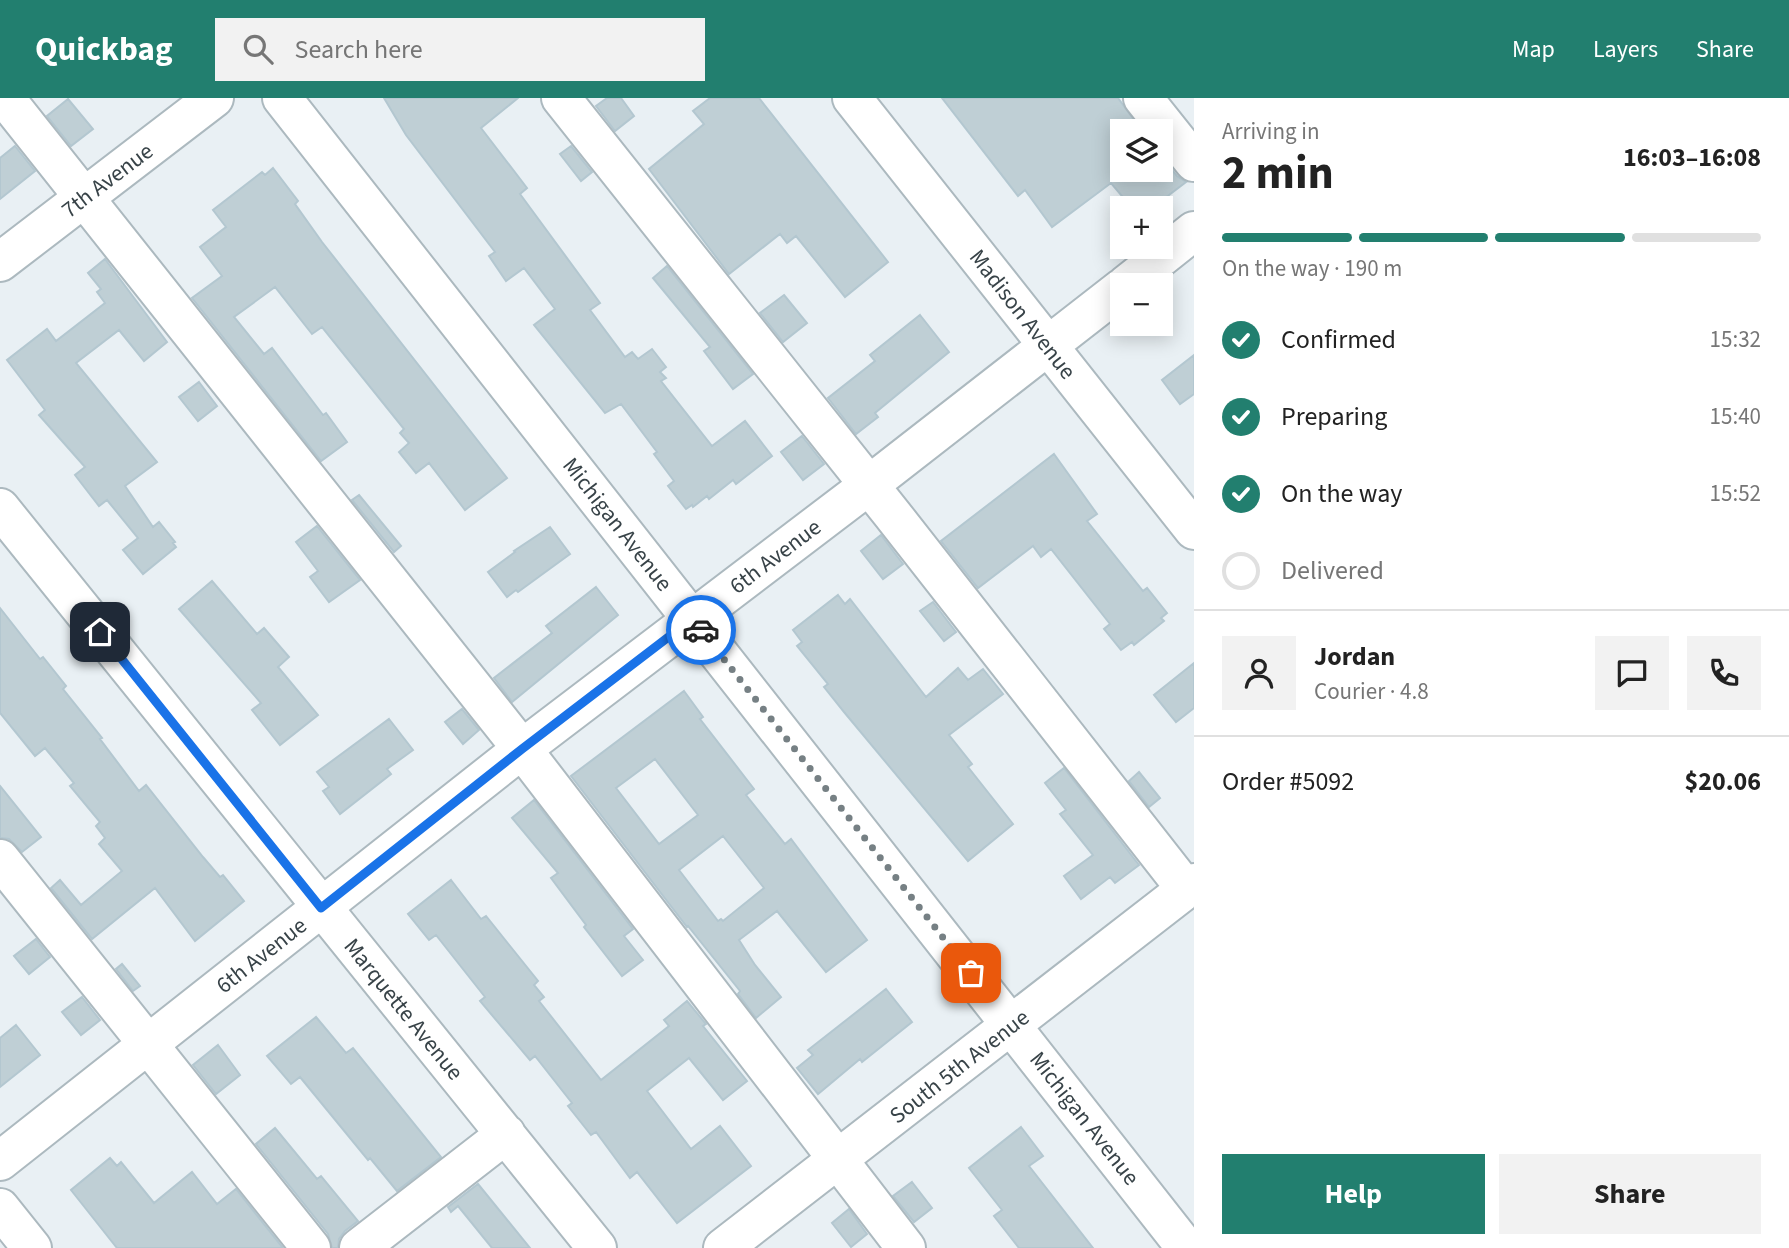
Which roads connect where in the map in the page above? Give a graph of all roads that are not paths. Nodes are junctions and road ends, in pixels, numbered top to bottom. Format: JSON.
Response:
{"nodes":[{"id":1,"x":5,"y":98,"type":"edge"},
{"id":2,"x":214,"y":98,"type":"edge"},
{"id":3,"x":282,"y":98,"type":"edge"},
{"id":4,"x":561,"y":98,"type":"edge"},
{"id":5,"x":852,"y":98,"type":"edge"},
{"id":6,"x":1143,"y":98,"type":"edge"},
{"id":7,"x":1194,"y":162,"type":"edge"},
{"id":8,"x":83,"y":198,"type":"junction"},
{"id":9,"x":1194,"y":231,"type":"edge"},
{"id":10,"x":0,"y":262,"type":"edge"},
{"id":11,"x":1142,"y":273,"type":"edge"},
{"id":12,"x":1110,"y":298,"type":"edge"},
{"id":13,"x":1048,"y":347,"type":"junction"},
{"id":14,"x":869,"y":485,"type":"junction"},
{"id":15,"x":0,"y":508,"type":"edge"},
{"id":16,"x":1194,"y":530,"type":"edge"},
{"id":17,"x":692,"y":619,"type":"junction"},
{"id":18,"x":522,"y":749,"type":"junction"},
{"id":19,"x":0,"y":859,"type":"edge"},
{"id":20,"x":1190,"y":886,"type":"edge"},
{"id":21,"x":321,"y":908,"type":"junction"},
{"id":22,"x":1013,"y":1025,"type":"junction"},
{"id":23,"x":149,"y":1044,"type":"junction"},
{"id":24,"x":506,"y":1134,"type":"junction"},
{"id":25,"x":838,"y":1160,"type":"junction"},
{"id":26,"x":0,"y":1161,"type":"edge"},
{"id":27,"x":0,"y":1208,"type":"edge"},
{"id":28,"x":33,"y":1248,"type":"edge"},
{"id":29,"x":311,"y":1248,"type":"edge"},
{"id":30,"x":359,"y":1248,"type":"edge"},
{"id":31,"x":597,"y":1248,"type":"edge"},
{"id":32,"x":723,"y":1248,"type":"edge"},
{"id":33,"x":906,"y":1248,"type":"edge"},
{"id":34,"x":1186,"y":1248,"type":"edge"}],
"edges":[{"from":1,"to":8,"type":"street"},
{"from":2,"to":8,"type":"street","name":"7th Avenue"},
{"from":3,"to":17,"type":"street","name":"Michigan Avenue"},
{"from":4,"to":14,"type":"street"},
{"from":5,"to":13,"type":"street","name":"Madison Avenue"},
{"from":6,"to":7,"type":"street"},
{"from":8,"to":10,"type":"street","name":"7th Avenue"},
{"from":8,"to":18,"type":"street"},
{"from":9,"to":11,"type":"street","name":"6th Avenue"},
{"from":12,"to":13,"type":"street","name":"6th Avenue"},
{"from":13,"to":14,"type":"street","name":"6th Avenue"},
{"from":13,"to":16,"type":"street","name":"Madison Avenue"},
{"from":14,"to":17,"type":"street","name":"6th Avenue"},
{"from":14,"to":20,"type":"street"},
{"from":15,"to":21,"type":"street","name":"Marquette Avenue"},
{"from":17,"to":18,"type":"street","name":"6th Avenue"},
{"from":17,"to":22,"type":"street","name":"Michigan Avenue"},
{"from":18,"to":21,"type":"street","name":"6th Avenue"},
{"from":18,"to":25,"type":"street"},
{"from":19,"to":23,"type":"street"},
{"from":20,"to":22,"type":"street","name":"South 5th Avenue"},
{"from":21,"to":23,"type":"street","name":"6th Avenue"},
{"from":21,"to":24,"type":"street","name":"Marquette Avenue"},
{"from":22,"to":25,"type":"street","name":"South 5th Avenue"},
{"from":22,"to":34,"type":"street","name":"Michigan Avenue"},
{"from":23,"to":26,"type":"street","name":"6th Avenue"},
{"from":23,"to":29,"type":"street"},
{"from":24,"to":30,"type":"street"},
{"from":24,"to":31,"type":"street","name":"Marquette Avenue"},
{"from":25,"to":32,"type":"street","name":"South 5th Avenue"},
{"from":25,"to":33,"type":"street"},
{"from":27,"to":28,"type":"street"}]}
